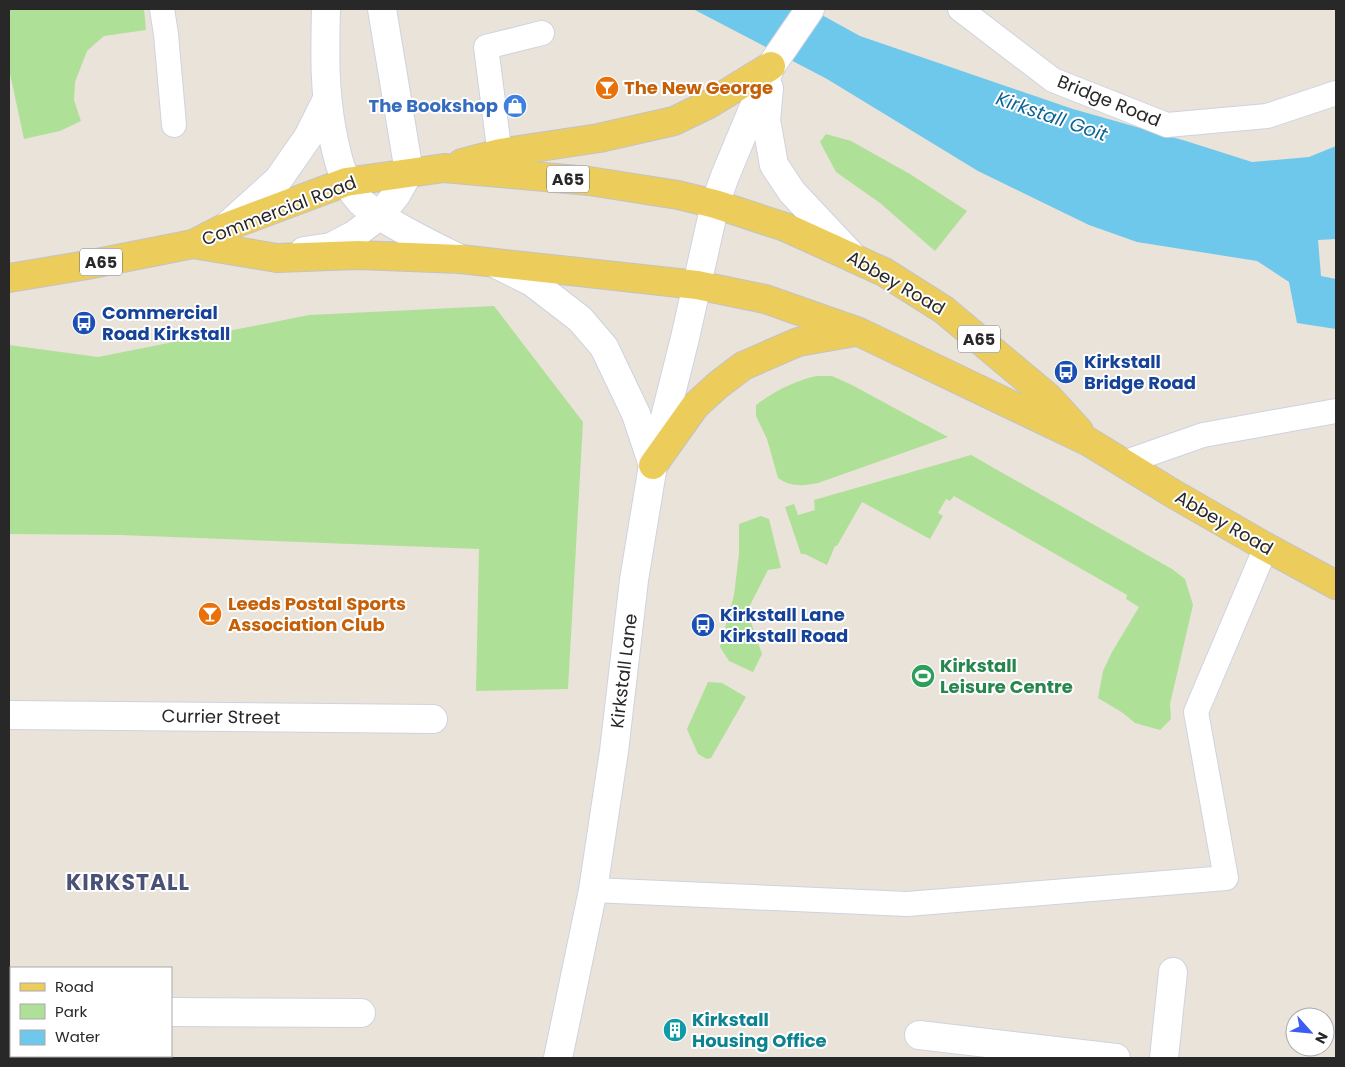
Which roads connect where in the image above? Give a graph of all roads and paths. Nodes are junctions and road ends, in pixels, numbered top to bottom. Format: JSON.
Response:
{"nodes":[{"id":1,"x":326,"y":9,"type":"edge"},
{"id":2,"x":382,"y":9,"type":"edge"},
{"id":3,"x":810,"y":9,"type":"edge"},
{"id":4,"x":960,"y":9,"type":"edge"},
{"id":5,"x":164,"y":18,"type":"edge"},
{"id":6,"x":542,"y":32,"type":"dead end"},
{"id":7,"x":771,"y":66,"type":"junction"},
{"id":8,"x":1336,"y":93,"type":"edge"},
{"id":9,"x":326,"y":101,"type":"junction"},
{"id":10,"x":174,"y":125,"type":"dead end"},
{"id":11,"x":501,"y":163,"type":"junction"},
{"id":12,"x":423,"y":164,"type":"junction"},
{"id":13,"x":346,"y":182,"type":"junction"},
{"id":14,"x":704,"y":201,"type":"junction"},
{"id":15,"x":380,"y":215,"type":"junction"},
{"id":16,"x":226,"y":227,"type":"junction"},
{"id":17,"x":193,"y":244,"type":"junction"},
{"id":18,"x":852,"y":256,"type":"junction"},
{"id":19,"x":277,"y":258,"type":"junction"},
{"id":20,"x":460,"y":259,"type":"junction"},
{"id":21,"x":492,"y":262,"type":"junction"},
{"id":22,"x":9,"y":278,"type":"edge"},
{"id":23,"x":697,"y":285,"type":"junction"},
{"id":24,"x":858,"y":332,"type":"junction"},
{"id":25,"x":1336,"y":411,"type":"edge"},
{"id":26,"x":1089,"y":442,"type":"junction"},
{"id":27,"x":1123,"y":463,"type":"junction"},
{"id":28,"x":653,"y":465,"type":"junction"},
{"id":29,"x":1266,"y":547,"type":"junction"},
{"id":30,"x":1336,"y":585,"type":"edge"},
{"id":31,"x":9,"y":715,"type":"edge"},
{"id":32,"x":433,"y":719,"type":"dead end"},
{"id":33,"x":593,"y":890,"type":"junction"},
{"id":34,"x":1173,"y":972,"type":"dead end"},
{"id":35,"x":172,"y":1012,"type":"edge"},
{"id":36,"x":361,"y":1013,"type":"dead end"},
{"id":37,"x":920,"y":1035,"type":"dead end"},
{"id":38,"x":558,"y":1058,"type":"edge"},
{"id":39,"x":1116,"y":1058,"type":"edge"},
{"id":40,"x":1164,"y":1058,"type":"edge"}],
"edges":[{"from":1,"to":9,"type":"street"},
{"from":2,"to":12,"type":"street"},
{"from":3,"to":7,"type":"street"},
{"from":4,"to":8,"type":"lane","name":"Bridge Road"},
{"from":5,"to":10,"type":"lane"},
{"from":6,"to":11,"type":"lane"},
{"from":7,"to":11,"type":"main road"},
{"from":7,"to":14,"type":"street"},
{"from":7,"to":18,"type":"street"},
{"from":9,"to":13,"type":"street"},
{"from":9,"to":16,"type":"street"},
{"from":11,"to":12,"type":"main road","name":"Commercial Road"},
{"from":11,"to":14,"type":"main road","number":"A65"},
{"from":12,"to":13,"type":"main road","name":"Commercial Road","number":"A65"},
{"from":12,"to":15,"type":"street"},
{"from":13,"to":15,"type":"street"},
{"from":13,"to":16,"type":"main road","name":"Commercial Road","number":"A65"},
{"from":14,"to":18,"type":"main road","name":"Abbey Road","number":"A65"},
{"from":14,"to":23,"type":"street","name":"Kirkstall Lane"},
{"from":15,"to":19,"type":"street"},
{"from":15,"to":20,"type":"street"},
{"from":16,"to":17,"type":"main road","name":"Commercial Road","number":"A65"},
{"from":17,"to":19,"type":"main road","name":"Commercial Road","number":"A65"},
{"from":17,"to":22,"type":"main road","name":"Commercial Road","number":"A65"},
{"from":18,"to":26,"type":"main road","name":"Abbey Road","number":"A65"},
{"from":19,"to":20,"type":"main road","name":"Commercial Road","number":"A65"},
{"from":20,"to":21,"type":"main road","name":"Commercial Road","number":"A65"},
{"from":21,"to":23,"type":"main road","name":"Commercial Road","number":"A65"},
{"from":21,"to":28,"type":"street"},
{"from":23,"to":24,"type":"main road","name":"Abbey Road","number":"A65"},
{"from":23,"to":28,"type":"street","name":"Kirkstall Lane"},
{"from":24,"to":26,"type":"main road","name":"Abbey Road","number":"A65"},
{"from":24,"to":28,"type":"main road"},
{"from":25,"to":27,"type":"lane"},
{"from":26,"to":27,"type":"main road","name":"Abbey Road","number":"A65"},
{"from":27,"to":29,"type":"main road","name":"Abbey Road","number":"A65"},
{"from":28,"to":33,"type":"street","name":"Kirkstall Lane"},
{"from":29,"to":30,"type":"main road","name":"Abbey Road","number":"A65"},
{"from":29,"to":33,"type":"lane"},
{"from":31,"to":32,"type":"street","name":"Currier Street"},
{"from":33,"to":38,"type":"street","name":"Kirkstall Lane"},
{"from":34,"to":40,"type":"street"},
{"from":35,"to":36,"type":"street"},
{"from":37,"to":39,"type":"street"}]}
